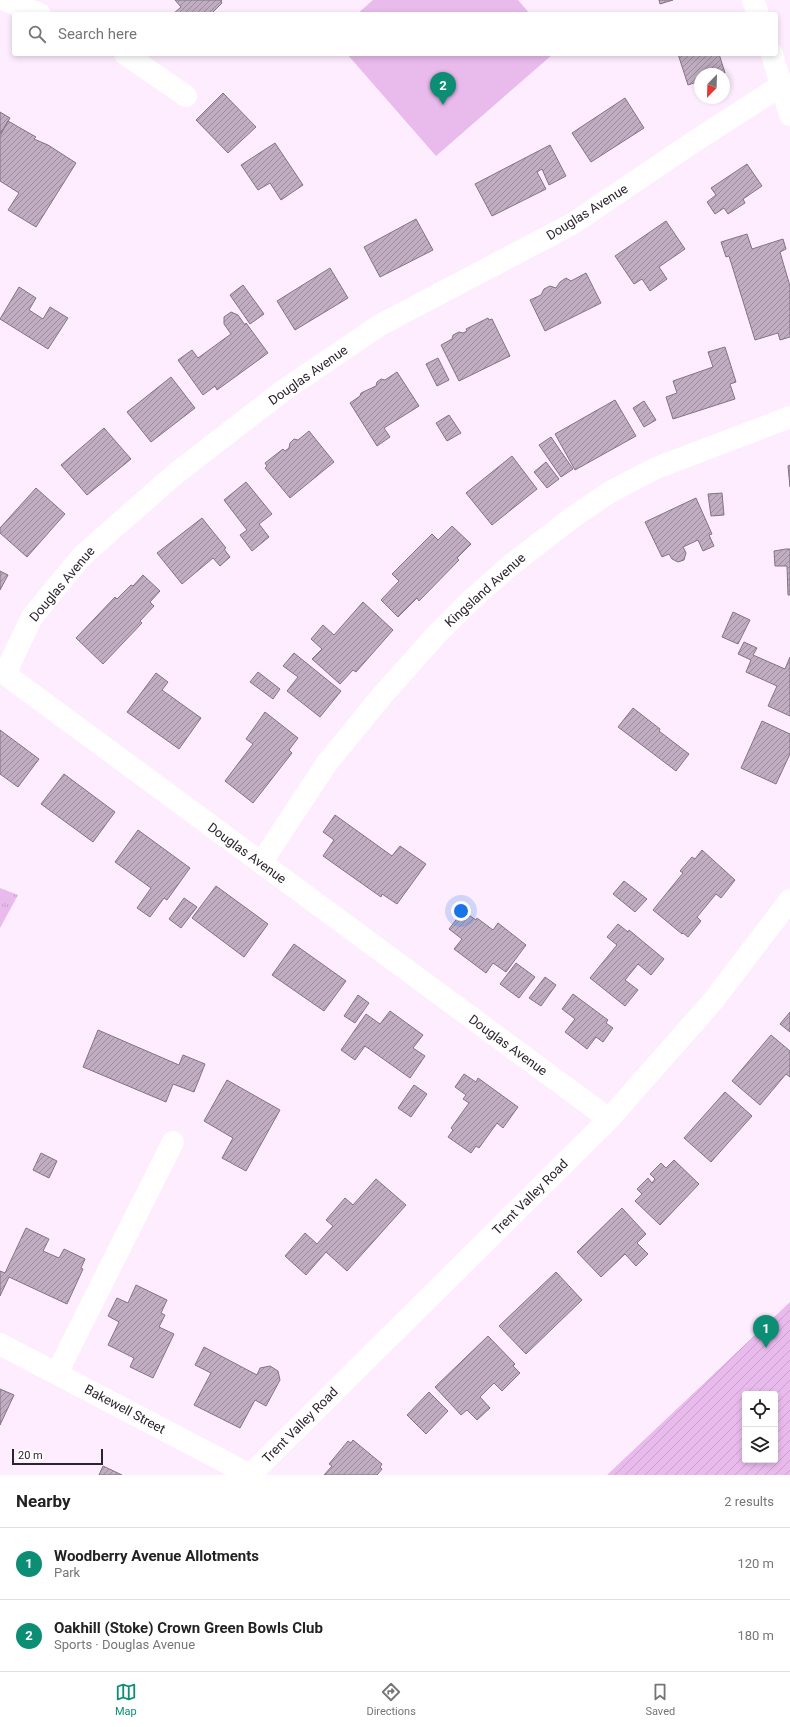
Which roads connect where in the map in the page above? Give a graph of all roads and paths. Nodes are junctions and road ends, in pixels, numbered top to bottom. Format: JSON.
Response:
{"nodes":[{"id":1,"x":4,"y":0,"type":"edge"},
{"id":2,"x":753,"y":0,"type":"edge"},
{"id":3,"x":35,"y":12,"type":"edge"},
{"id":4,"x":757,"y":12,"type":"edge"},
{"id":5,"x":127,"y":56,"type":"edge"},
{"id":6,"x":773,"y":56,"type":"edge"},
{"id":7,"x":782,"y":85,"type":"junction"},
{"id":8,"x":186,"y":96,"type":"dead end"},
{"id":9,"x":790,"y":115,"type":"edge"},
{"id":10,"x":790,"y":418,"type":"edge"},
{"id":11,"x":3,"y":673,"type":"edge"},
{"id":12,"x":261,"y":863,"type":"junction"},
{"id":13,"x":790,"y":900,"type":"edge"},
{"id":14,"x":609,"y":1119,"type":"junction"},
{"id":15,"x":173,"y":1142,"type":"dead end"},
{"id":16,"x":0,"y":1344,"type":"edge"},
{"id":17,"x":57,"y":1373,"type":"junction"},
{"id":18,"x":250,"y":1475,"type":"edge"}],
"edges":[{"from":1,"to":3,"type":"street"},
{"from":2,"to":4,"type":"street"},
{"from":5,"to":8,"type":"street"},
{"from":6,"to":7,"type":"street"},
{"from":7,"to":9,"type":"street"},
{"from":7,"to":11,"type":"street","name":"Douglas Avenue"},
{"from":10,"to":12,"type":"street","name":"Kingsland Avenue"},
{"from":11,"to":12,"type":"street","name":"Douglas Avenue"},
{"from":12,"to":14,"type":"street","name":"Douglas Avenue"},
{"from":13,"to":14,"type":"street","name":"Trent Valley Road"},
{"from":14,"to":18,"type":"street","name":"Trent Valley Road"},
{"from":15,"to":17,"type":"street"},
{"from":16,"to":17,"type":"street","name":"Bakewell Street"},
{"from":17,"to":18,"type":"street","name":"Bakewell Street"}]}
